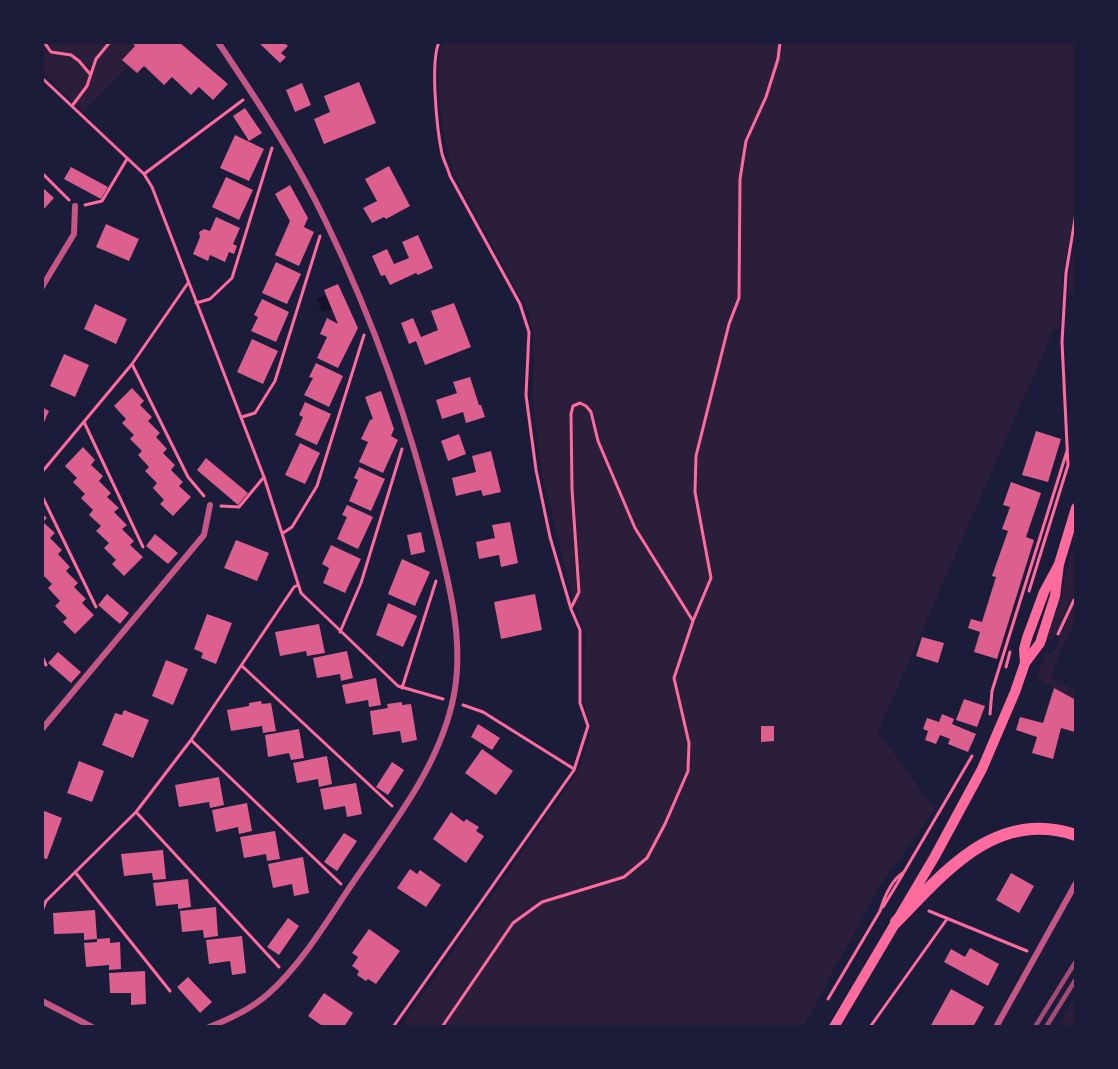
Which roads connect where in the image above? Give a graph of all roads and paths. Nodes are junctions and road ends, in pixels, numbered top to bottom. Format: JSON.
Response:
{"nodes":[{"id":1,"x":44,"y":42,"type":"edge"},
{"id":2,"x":110,"y":42,"type":"edge"},
{"id":3,"x":218,"y":42,"type":"edge"},
{"id":4,"x":439,"y":42,"type":"edge"},
{"id":5,"x":780,"y":42,"type":"edge"},
{"id":6,"x":90,"y":74,"type":"junction"},
{"id":7,"x":42,"y":78,"type":"edge"},
{"id":8,"x":253,"y":93,"type":"junction"},
{"id":9,"x":71,"y":106,"type":"junction"},
{"id":10,"x":277,"y":133,"type":"junction"},
{"id":11,"x":127,"y":159,"type":"junction"},
{"id":12,"x":42,"y":173,"type":"edge"},
{"id":13,"x":144,"y":174,"type":"junction"},
{"id":14,"x":75,"y":206,"type":"junction"},
{"id":15,"x":1076,"y":213,"type":"edge"},
{"id":16,"x":325,"y":220,"type":"junction"},
{"id":17,"x":188,"y":283,"type":"junction"},
{"id":18,"x":42,"y":287,"type":"edge"},
{"id":19,"x":196,"y":303,"type":"junction"},
{"id":20,"x":369,"y":319,"type":"junction"},
{"id":21,"x":132,"y":364,"type":"junction"},
{"id":22,"x":242,"y":417,"type":"junction"},
{"id":23,"x":84,"y":422,"type":"junction"},
{"id":24,"x":409,"y":428,"type":"junction"},
{"id":25,"x":1067,"y":451,"type":"junction"},
{"id":26,"x":42,"y":472,"type":"edge"},
{"id":27,"x":264,"y":477,"type":"junction"},
{"id":28,"x":42,"y":496,"type":"edge"},
{"id":29,"x":210,"y":505,"type":"junction"},
{"id":30,"x":1076,"y":508,"type":"edge"},
{"id":31,"x":283,"y":532,"type":"junction"},
{"id":32,"x":143,"y":547,"type":"dead end"},
{"id":33,"x":443,"y":559,"type":"junction"},
{"id":34,"x":298,"y":585,"type":"junction"},
{"id":35,"x":96,"y":607,"type":"dead end"},
{"id":36,"x":571,"y":609,"type":"junction"},
{"id":37,"x":693,"y":621,"type":"junction"},
{"id":38,"x":340,"y":632,"type":"junction"},
{"id":39,"x":1016,"y":633,"type":"dead end"},
{"id":40,"x":1012,"y":644,"type":"dead end"},
{"id":41,"x":42,"y":656,"type":"edge"},
{"id":42,"x":46,"y":665,"type":"dead end"},
{"id":43,"x":242,"y":666,"type":"junction"},
{"id":44,"x":1006,"y":667,"type":"dead end"},
{"id":45,"x":402,"y":688,"type":"junction"},
{"id":46,"x":453,"y":702,"type":"junction"},
{"id":47,"x":988,"y":720,"type":"dead end"},
{"id":48,"x":42,"y":729,"type":"edge"},
{"id":49,"x":191,"y":740,"type":"junction"},
{"id":50,"x":975,"y":749,"type":"dead end"},
{"id":51,"x":574,"y":770,"type":"junction"},
{"id":52,"x":136,"y":812,"type":"junction"},
{"id":53,"x":399,"y":814,"type":"junction"},
{"id":54,"x":1076,"y":835,"type":"edge"},
{"id":55,"x":904,"y":872,"type":"junction"},
{"id":56,"x":75,"y":873,"type":"junction"},
{"id":57,"x":1076,"y":883,"type":"edge"},
{"id":58,"x":347,"y":890,"type":"junction"},
{"id":59,"x":891,"y":894,"type":"junction"},
{"id":60,"x":895,"y":896,"type":"dead end"},
{"id":61,"x":42,"y":911,"type":"edge"},
{"id":62,"x":880,"y":911,"type":"junction"},
{"id":63,"x":929,"y":911,"type":"dead end"},
{"id":64,"x":947,"y":919,"type":"junction"},
{"id":65,"x":896,"y":922,"type":"junction"},
{"id":66,"x":1036,"y":955,"type":"junction"},
{"id":67,"x":287,"y":975,"type":"junction"},
{"id":68,"x":170,"y":991,"type":"dead end"},
{"id":69,"x":828,"y":999,"type":"dead end"},
{"id":70,"x":42,"y":1001,"type":"edge"},
{"id":71,"x":88,"y":1027,"type":"edge"},
{"id":72,"x":209,"y":1027,"type":"edge"},
{"id":73,"x":393,"y":1027,"type":"edge"},
{"id":74,"x":442,"y":1027,"type":"edge"},
{"id":75,"x":834,"y":1027,"type":"edge"},
{"id":76,"x":870,"y":1027,"type":"edge"},
{"id":77,"x":996,"y":1027,"type":"edge"}],
"edges":[{"from":1,"to":6,"type":"path"},
{"from":2,"to":6,"type":"path"},
{"from":3,"to":8,"type":"street"},
{"from":4,"to":36,"type":"path"},
{"from":5,"to":37,"type":"path"},
{"from":6,"to":9,"type":"path"},
{"from":7,"to":9,"type":"path"},
{"from":8,"to":10,"type":"street"},
{"from":8,"to":13,"type":"path"},
{"from":9,"to":11,"type":"path"},
{"from":10,"to":16,"type":"street"},
{"from":10,"to":19,"type":"path"},
{"from":11,"to":13,"type":"path"},
{"from":11,"to":14,"type":"path"},
{"from":12,"to":14,"type":"path"},
{"from":13,"to":17,"type":"path"},
{"from":14,"to":18,"type":"street"},
{"from":15,"to":25,"type":"path"},
{"from":16,"to":20,"type":"street"},
{"from":16,"to":22,"type":"path"},
{"from":17,"to":19,"type":"path"},
{"from":17,"to":21,"type":"path"},
{"from":19,"to":22,"type":"path"},
{"from":20,"to":24,"type":"street"},
{"from":20,"to":31,"type":"path"},
{"from":21,"to":23,"type":"path"},
{"from":21,"to":29,"type":"path"},
{"from":22,"to":27,"type":"path"},
{"from":23,"to":26,"type":"path"},
{"from":23,"to":32,"type":"path"},
{"from":24,"to":33,"type":"street"},
{"from":24,"to":38,"type":"path"},
{"from":25,"to":39,"type":"path"},
{"from":25,"to":47,"type":"path"},
{"from":27,"to":29,"type":"path"},
{"from":27,"to":31,"type":"path"},
{"from":28,"to":35,"type":"path"},
{"from":29,"to":48,"type":"street"},
{"from":30,"to":65,"type":"main road"},
{"from":31,"to":34,"type":"path"},
{"from":33,"to":45,"type":"path"},
{"from":33,"to":46,"type":"street"},
{"from":34,"to":38,"type":"path"},
{"from":34,"to":43,"type":"path"},
{"from":36,"to":37,"type":"path"},
{"from":36,"to":51,"type":"path"},
{"from":37,"to":74,"type":"path"},
{"from":38,"to":45,"type":"path"},
{"from":40,"to":44,"type":"path"},
{"from":41,"to":42,"type":"path"},
{"from":43,"to":49,"type":"path"},
{"from":43,"to":53,"type":"path"},
{"from":45,"to":46,"type":"path"},
{"from":46,"to":51,"type":"path"},
{"from":46,"to":53,"type":"street"},
{"from":49,"to":52,"type":"path"},
{"from":49,"to":58,"type":"path"},
{"from":50,"to":55,"type":"path"},
{"from":51,"to":73,"type":"path"},
{"from":52,"to":56,"type":"path"},
{"from":52,"to":67,"type":"path"},
{"from":53,"to":58,"type":"street"},
{"from":54,"to":65,"type":"highway"},
{"from":55,"to":59,"type":"path"},
{"from":55,"to":62,"type":"path"},
{"from":56,"to":61,"type":"path"},
{"from":56,"to":68,"type":"path"},
{"from":57,"to":66,"type":"street"},
{"from":58,"to":67,"type":"street"},
{"from":59,"to":60,"type":"path"},
{"from":59,"to":62,"type":"path"},
{"from":62,"to":69,"type":"path"},
{"from":63,"to":64,"type":"path"},
{"from":64,"to":66,"type":"path"},
{"from":64,"to":76,"type":"path"},
{"from":65,"to":75,"type":"main road"},
{"from":66,"to":77,"type":"street"},
{"from":67,"to":72,"type":"street"},
{"from":70,"to":71,"type":"street"}]}
